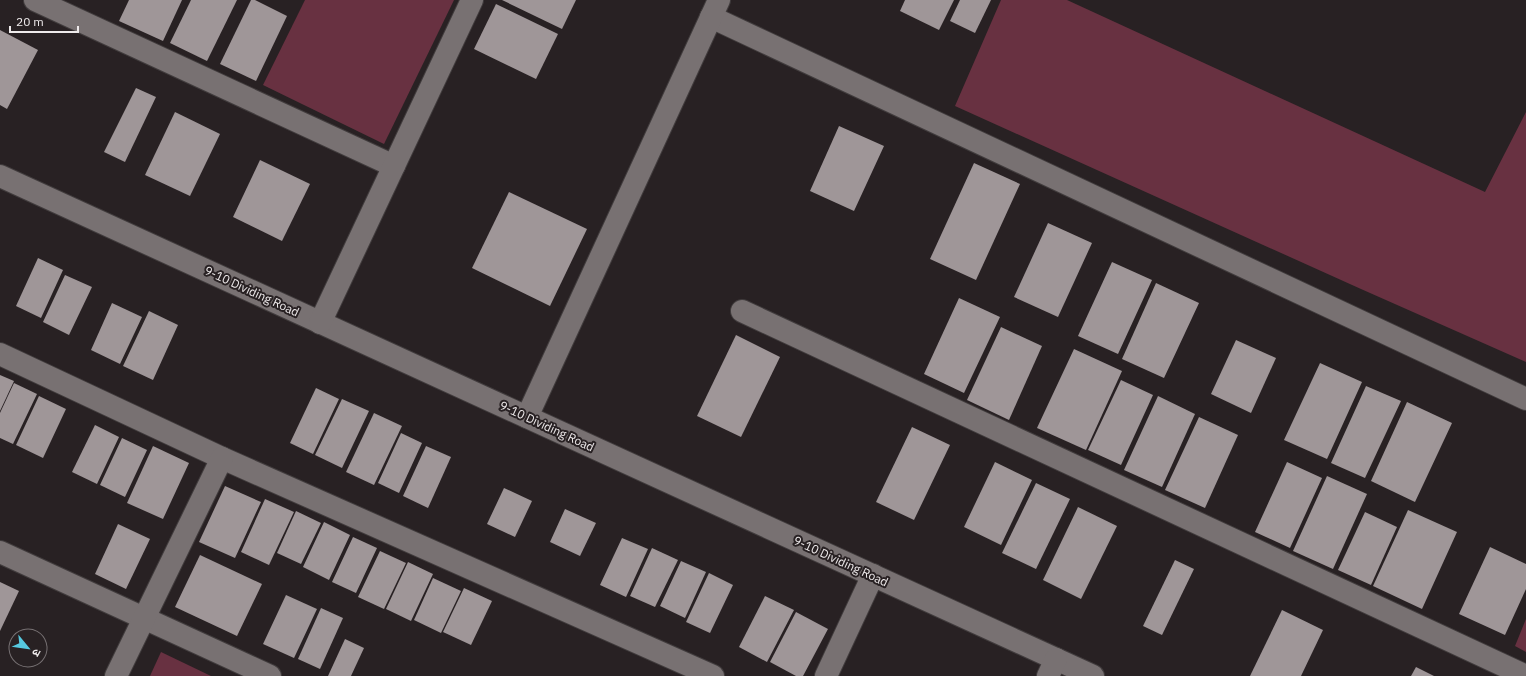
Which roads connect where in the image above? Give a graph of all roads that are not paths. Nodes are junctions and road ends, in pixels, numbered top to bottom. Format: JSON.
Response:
{"nodes":[{"id":1,"x":35,"y":0,"type":"edge"},
{"id":2,"x":472,"y":0,"type":"edge"},
{"id":3,"x":715,"y":9,"type":"edge"},
{"id":4,"x":394,"y":166,"type":"junction"},
{"id":5,"x":0,"y":176,"type":"edge"},
{"id":6,"x":742,"y":311,"type":"dead end"},
{"id":7,"x":320,"y":323,"type":"junction"},
{"id":8,"x":0,"y":354,"type":"edge"},
{"id":9,"x":1526,"y":399,"type":"edge"},
{"id":10,"x":527,"y":417,"type":"junction"},
{"id":11,"x":222,"y":458,"type":"junction"},
{"id":12,"x":0,"y":552,"type":"edge"},
{"id":13,"x":874,"y":575,"type":"junction"},
{"id":14,"x":143,"y":618,"type":"junction"},
{"id":15,"x":1052,"y":667,"type":"edge"},
{"id":16,"x":116,"y":676,"type":"edge"},
{"id":17,"x":270,"y":676,"type":"edge"},
{"id":18,"x":713,"y":676,"type":"edge"},
{"id":19,"x":826,"y":676,"type":"edge"},
{"id":20,"x":1093,"y":676,"type":"edge"},
{"id":21,"x":1526,"y":676,"type":"edge"}],
"edges":[{"from":1,"to":4,"type":"street"},
{"from":2,"to":4,"type":"street"},
{"from":3,"to":9,"type":"street"},
{"from":3,"to":10,"type":"street"},
{"from":4,"to":7,"type":"street"},
{"from":5,"to":7,"type":"street","name":"9-10 Dividing Road"},
{"from":6,"to":21,"type":"street"},
{"from":7,"to":10,"type":"street","name":"9-10 Dividing Road"},
{"from":8,"to":11,"type":"street"},
{"from":10,"to":13,"type":"street","name":"9-10 Dividing Road"},
{"from":11,"to":14,"type":"street"},
{"from":11,"to":18,"type":"street"},
{"from":12,"to":14,"type":"street"},
{"from":13,"to":15,"type":"street","name":"9-10 Dividing Road"},
{"from":13,"to":19,"type":"street"},
{"from":14,"to":16,"type":"street"},
{"from":14,"to":17,"type":"street"},
{"from":15,"to":20,"type":"street","name":"9-10 Dividing Road"}]}
